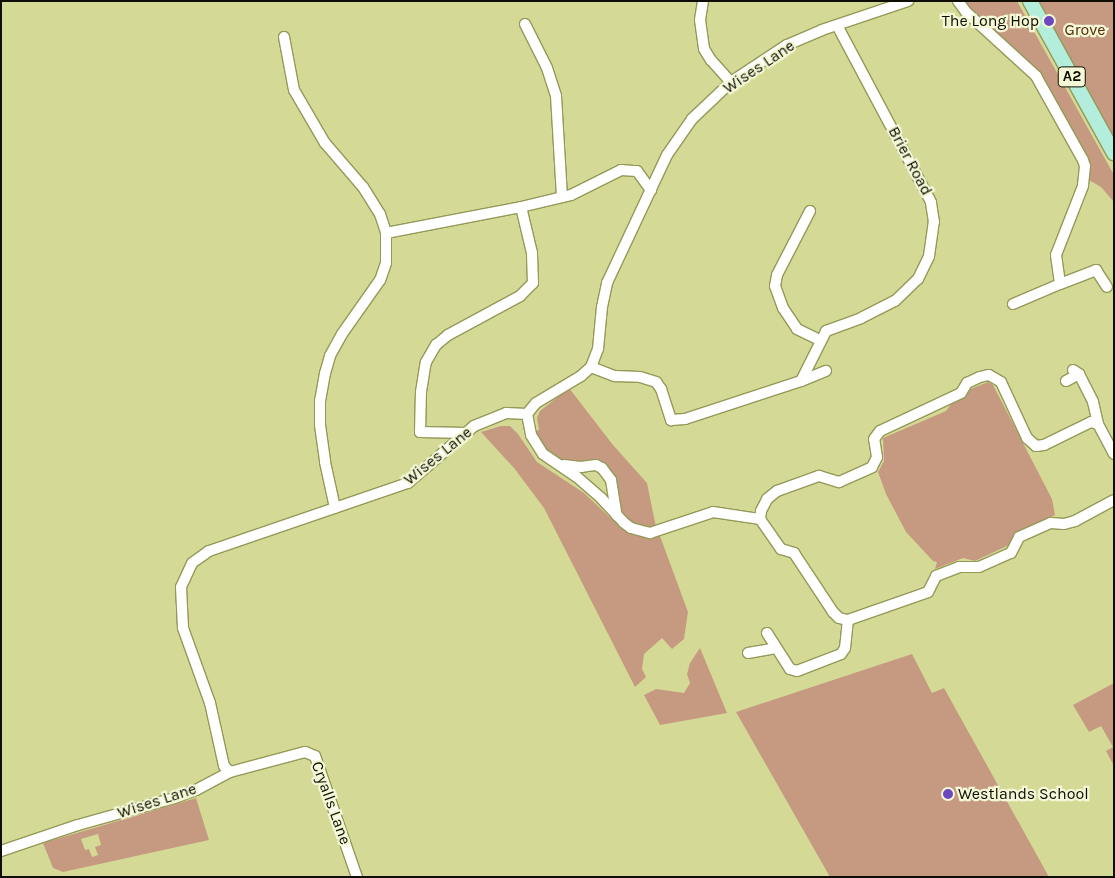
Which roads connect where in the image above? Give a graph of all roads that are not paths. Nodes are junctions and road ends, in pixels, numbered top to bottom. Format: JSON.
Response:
{"nodes":[{"id":1,"x":704,"y":1,"type":"edge"},
{"id":2,"x":908,"y":1,"type":"edge"},
{"id":3,"x":958,"y":1,"type":"edge"},
{"id":4,"x":1030,"y":1,"type":"edge"},
{"id":5,"x":526,"y":24,"type":"dead end"},
{"id":6,"x":837,"y":25,"type":"junction"},
{"id":7,"x":284,"y":37,"type":"dead end"},
{"id":8,"x":731,"y":82,"type":"junction"},
{"id":9,"x":1114,"y":154,"type":"edge"},
{"id":10,"x":651,"y":190,"type":"junction"},
{"id":11,"x":562,"y":197,"type":"junction"},
{"id":12,"x":521,"y":207,"type":"junction"},
{"id":13,"x":810,"y":211,"type":"dead end"},
{"id":14,"x":386,"y":233,"type":"junction"},
{"id":15,"x":1060,"y":284,"type":"junction"},
{"id":16,"x":1107,"y":287,"type":"dead end"},
{"id":17,"x":1013,"y":304,"type":"dead end"},
{"id":18,"x":820,"y":340,"type":"junction"},
{"id":19,"x":591,"y":368,"type":"junction"},
{"id":20,"x":826,"y":371,"type":"dead end"},
{"id":21,"x":801,"y":381,"type":"junction"},
{"id":22,"x":1066,"y":381,"type":"dead end"},
{"id":23,"x":527,"y":414,"type":"junction"},
{"id":24,"x":1098,"y":424,"type":"junction"},
{"id":25,"x":466,"y":433,"type":"junction"},
{"id":26,"x":1114,"y":454,"type":"edge"},
{"id":27,"x":559,"y":464,"type":"junction"},
{"id":28,"x":1114,"y":500,"type":"edge"},
{"id":29,"x":335,"y":508,"type":"junction"},
{"id":30,"x":617,"y":517,"type":"junction"},
{"id":31,"x":760,"y":519,"type":"junction"},
{"id":32,"x":848,"y":620,"type":"junction"},
{"id":33,"x":766,"y":633,"type":"dead end"},
{"id":34,"x":775,"y":648,"type":"junction"},
{"id":35,"x":748,"y":653,"type":"dead end"},
{"id":36,"x":230,"y":772,"type":"junction"},
{"id":37,"x":1,"y":851,"type":"edge"},
{"id":38,"x":356,"y":877,"type":"edge"}],
"edges":[{"from":1,"to":8,"type":"street"},
{"from":2,"to":6,"type":"street","name":"Wises Lane"},
{"from":3,"to":15,"type":"street"},
{"from":4,"to":9,"type":"main road","number":"A2"},
{"from":5,"to":11,"type":"street"},
{"from":6,"to":8,"type":"street","name":"Wises Lane"},
{"from":6,"to":18,"type":"street","name":"Brier Road"},
{"from":7,"to":14,"type":"street"},
{"from":8,"to":10,"type":"street","name":"Wises Lane"},
{"from":10,"to":11,"type":"street"},
{"from":10,"to":19,"type":"street","name":"Wises Lane"},
{"from":11,"to":12,"type":"street"},
{"from":12,"to":14,"type":"street"},
{"from":12,"to":25,"type":"street"},
{"from":13,"to":18,"type":"street"},
{"from":14,"to":29,"type":"street"},
{"from":15,"to":16,"type":"street"},
{"from":15,"to":17,"type":"street"},
{"from":18,"to":21,"type":"street","name":"Brier Road"},
{"from":19,"to":21,"type":"street"},
{"from":19,"to":23,"type":"street"},
{"from":20,"to":21,"type":"street"},
{"from":22,"to":24,"type":"street"},
{"from":23,"to":25,"type":"street","name":"Wises Lane"},
{"from":23,"to":27,"type":"street"},
{"from":24,"to":26,"type":"street"},
{"from":24,"to":31,"type":"street"},
{"from":25,"to":29,"type":"street","name":"Wises Lane"},
{"from":27,"to":30,"type":"street"},
{"from":27,"to":30,"type":"street"},
{"from":28,"to":32,"type":"street"},
{"from":29,"to":36,"type":"street","name":"Wises Lane"},
{"from":30,"to":31,"type":"street"},
{"from":31,"to":32,"type":"street"},
{"from":32,"to":34,"type":"street"},
{"from":33,"to":34,"type":"street"},
{"from":34,"to":35,"type":"street"},
{"from":36,"to":37,"type":"street","name":"Wises Lane"},
{"from":36,"to":38,"type":"street","name":"Cryalls Lane"}]}
